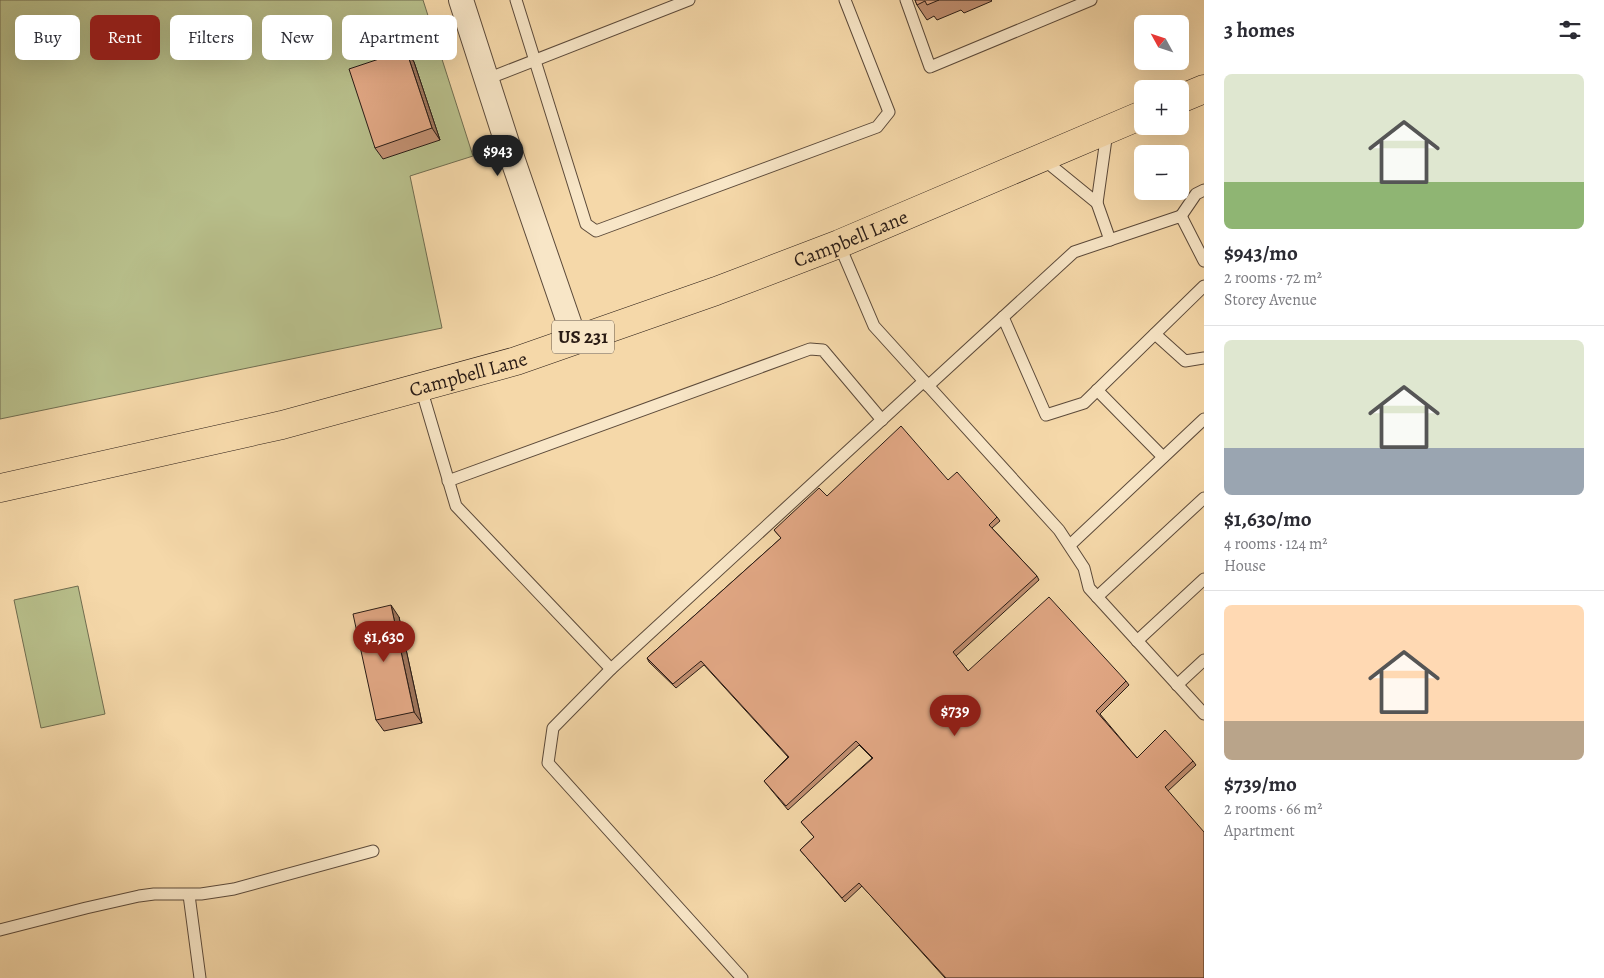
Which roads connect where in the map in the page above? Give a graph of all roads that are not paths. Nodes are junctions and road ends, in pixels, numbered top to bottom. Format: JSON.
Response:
{"nodes":[{"id":1,"x":461,"y":0,"type":"edge"},
{"id":2,"x":516,"y":0,"type":"edge"},
{"id":3,"x":689,"y":0,"type":"edge"},
{"id":4,"x":845,"y":0,"type":"edge"},
{"id":5,"x":906,"y":0,"type":"edge"},
{"id":6,"x":1091,"y":0,"type":"edge"},
{"id":7,"x":536,"y":61,"type":"junction"},
{"id":8,"x":487,"y":79,"type":"junction"},
{"id":9,"x":1204,"y":89,"type":"edge"},
{"id":10,"x":1189,"y":95,"type":"edge"},
{"id":11,"x":1134,"y":119,"type":"edge"},
{"id":12,"x":1108,"y":130,"type":"junction"},
{"id":13,"x":1042,"y":158,"type":"junction"},
{"id":14,"x":1204,"y":190,"type":"edge"},
{"id":15,"x":1097,"y":203,"type":"junction"},
{"id":16,"x":1181,"y":216,"type":"junction"},
{"id":17,"x":1110,"y":240,"type":"junction"},
{"id":18,"x":839,"y":244,"type":"junction"},
{"id":19,"x":1204,"y":260,"type":"edge"},
{"id":20,"x":1204,"y":286,"type":"edge"},
{"id":21,"x":1003,"y":318,"type":"junction"},
{"id":22,"x":1155,"y":334,"type":"junction"},
{"id":23,"x":575,"y":340,"type":"junction"},
{"id":24,"x":1204,"y":358,"type":"edge"},
{"id":25,"x":926,"y":384,"type":"junction"},
{"id":26,"x":421,"y":388,"type":"junction"},
{"id":27,"x":1097,"y":390,"type":"junction"},
{"id":28,"x":1204,"y":419,"type":"edge"},
{"id":29,"x":882,"y":420,"type":"junction"},
{"id":30,"x":1163,"y":457,"type":"junction"},
{"id":31,"x":448,"y":481,"type":"junction"},
{"id":32,"x":0,"y":488,"type":"edge"},
{"id":33,"x":1204,"y":498,"type":"edge"},
{"id":34,"x":1070,"y":545,"type":"junction"},
{"id":35,"x":1204,"y":579,"type":"edge"},
{"id":36,"x":1097,"y":597,"type":"junction"},
{"id":37,"x":1137,"y":641,"type":"junction"},
{"id":38,"x":1204,"y":660,"type":"edge"},
{"id":39,"x":611,"y":668,"type":"junction"},
{"id":40,"x":1177,"y":685,"type":"junction"},
{"id":41,"x":1204,"y":714,"type":"edge"},
{"id":42,"x":373,"y":851,"type":"dead end"},
{"id":43,"x":189,"y":894,"type":"junction"},
{"id":44,"x":0,"y":930,"type":"edge"},
{"id":45,"x":200,"y":978,"type":"edge"},
{"id":46,"x":742,"y":978,"type":"edge"}],
"edges":[{"from":1,"to":8,"type":"street"},
{"from":2,"to":7,"type":"lane"},
{"from":3,"to":7,"type":"lane"},
{"from":4,"to":7,"type":"lane"},
{"from":5,"to":6,"type":"lane"},
{"from":7,"to":8,"type":"lane"},
{"from":8,"to":23,"type":"street"},
{"from":9,"to":10,"type":"main road"},
{"from":11,"to":12,"type":"main road","name":"Campbell Lane","number":"US 231"},
{"from":12,"to":13,"type":"main road","name":"Campbell Lane","number":"US 231"},
{"from":12,"to":15,"type":"lane"},
{"from":13,"to":15,"type":"lane"},
{"from":13,"to":18,"type":"main road","name":"Campbell Lane","number":"US 231"},
{"from":14,"to":16,"type":"lane"},
{"from":15,"to":17,"type":"lane"},
{"from":16,"to":17,"type":"lane"},
{"from":16,"to":19,"type":"lane"},
{"from":17,"to":21,"type":"lane"},
{"from":18,"to":23,"type":"main road","name":"Campbell Lane","number":"US 231"},
{"from":18,"to":25,"type":"lane"},
{"from":20,"to":22,"type":"lane"},
{"from":21,"to":25,"type":"lane"},
{"from":21,"to":27,"type":"lane"},
{"from":22,"to":24,"type":"lane"},
{"from":22,"to":27,"type":"lane"},
{"from":23,"to":26,"type":"main road","name":"Campbell Lane","number":"US 231"},
{"from":25,"to":29,"type":"lane"},
{"from":25,"to":34,"type":"lane"},
{"from":26,"to":31,"type":"lane"},
{"from":26,"to":32,"type":"main road","name":"Campbell Lane","number":"US 231"},
{"from":27,"to":30,"type":"lane"},
{"from":28,"to":30,"type":"lane"},
{"from":29,"to":31,"type":"lane"},
{"from":29,"to":39,"type":"lane"},
{"from":30,"to":34,"type":"lane"},
{"from":31,"to":39,"type":"lane"},
{"from":33,"to":36,"type":"lane"},
{"from":34,"to":36,"type":"lane"},
{"from":35,"to":37,"type":"lane"},
{"from":36,"to":37,"type":"lane"},
{"from":37,"to":40,"type":"lane"},
{"from":38,"to":40,"type":"lane"},
{"from":39,"to":46,"type":"lane"},
{"from":40,"to":41,"type":"lane"},
{"from":42,"to":43,"type":"lane"},
{"from":43,"to":44,"type":"lane"},
{"from":43,"to":45,"type":"lane"}]}
